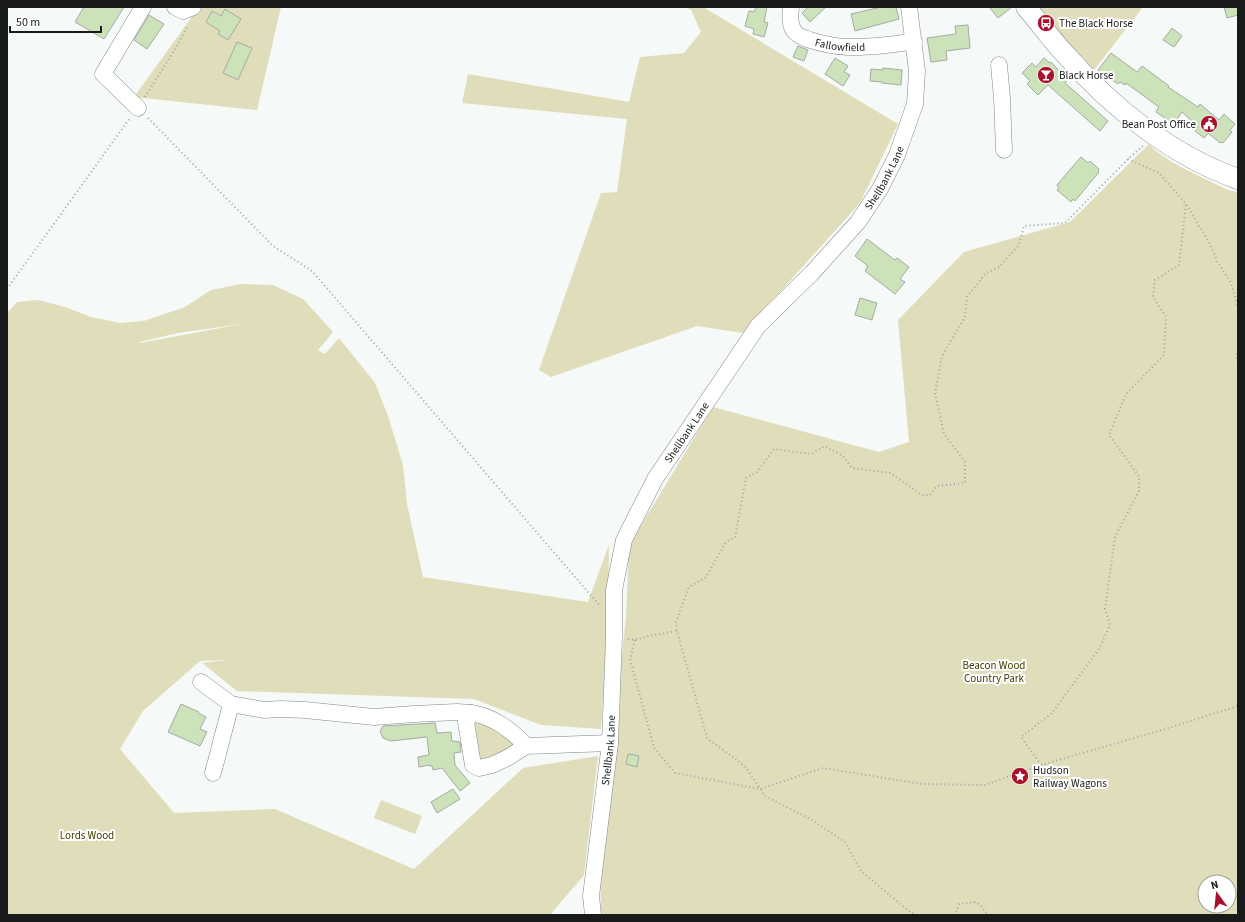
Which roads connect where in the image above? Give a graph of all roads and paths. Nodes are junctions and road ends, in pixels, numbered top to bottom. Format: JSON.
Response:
{"nodes":[{"id":1,"x":143,"y":7,"type":"edge"},
{"id":2,"x":175,"y":7,"type":"edge"},
{"id":3,"x":791,"y":7,"type":"edge"},
{"id":4,"x":909,"y":7,"type":"edge"},
{"id":5,"x":1026,"y":7,"type":"edge"},
{"id":6,"x":192,"y":13,"type":"edge"},
{"id":7,"x":914,"y":42,"type":"junction"},
{"id":8,"x":999,"y":65,"type":"dead end"},
{"id":9,"x":138,"y":108,"type":"junction"},
{"id":10,"x":1151,"y":132,"type":"junction"},
{"id":11,"x":1004,"y":150,"type":"dead end"},
{"id":12,"x":1128,"y":159,"type":"junction"},
{"id":13,"x":1238,"y":179,"type":"edge"},
{"id":14,"x":1186,"y":204,"type":"junction"},
{"id":15,"x":7,"y":290,"type":"edge"},
{"id":16,"x":1238,"y":308,"type":"edge"},
{"id":17,"x":1238,"y":350,"type":"edge"},
{"id":18,"x":1238,"y":363,"type":"edge"},
{"id":19,"x":596,"y":601,"type":"dead end"},
{"id":20,"x":676,"y":631,"type":"junction"},
{"id":21,"x":201,"y":682,"type":"dead end"},
{"id":22,"x":231,"y":704,"type":"junction"},
{"id":23,"x":1238,"y":706,"type":"edge"},
{"id":24,"x":471,"y":713,"type":"junction"},
{"id":25,"x":610,"y":743,"type":"junction"},
{"id":26,"x":526,"y":746,"type":"junction"},
{"id":27,"x":1041,"y":765,"type":"junction"},
{"id":28,"x":213,"y":773,"type":"dead end"},
{"id":29,"x":760,"y":789,"type":"junction"},
{"id":30,"x":593,"y":915,"type":"edge"},
{"id":31,"x":917,"y":915,"type":"edge"},
{"id":32,"x":954,"y":915,"type":"edge"},
{"id":33,"x":988,"y":915,"type":"edge"}],
"edges":[{"from":1,"to":9,"type":"street"},
{"from":2,"to":6,"type":"street"},
{"from":3,"to":7,"type":"street","name":"Fallowfield"},
{"from":4,"to":7,"type":"street","name":"Shellbank Lane"},
{"from":5,"to":10,"type":"main road"},
{"from":6,"to":9,"type":"path"},
{"from":7,"to":25,"type":"street","name":"Shellbank Lane"},
{"from":8,"to":11,"type":"street"},
{"from":9,"to":15,"type":"path"},
{"from":9,"to":19,"type":"path"},
{"from":10,"to":12,"type":"path"},
{"from":10,"to":13,"type":"main road"},
{"from":12,"to":14,"type":"path"},
{"from":12,"to":20,"type":"path"},
{"from":14,"to":16,"type":"path"},
{"from":14,"to":27,"type":"path"},
{"from":17,"to":18,"type":"path"},
{"from":20,"to":29,"type":"path"},
{"from":20,"to":29,"type":"path"},
{"from":21,"to":22,"type":"street"},
{"from":22,"to":24,"type":"street"},
{"from":22,"to":28,"type":"street"},
{"from":23,"to":27,"type":"path"},
{"from":24,"to":26,"type":"street"},
{"from":24,"to":26,"type":"street"},
{"from":25,"to":26,"type":"street"},
{"from":25,"to":30,"type":"street","name":"Shellbank Lane"},
{"from":27,"to":29,"type":"path"},
{"from":29,"to":31,"type":"path"},
{"from":32,"to":33,"type":"path"}]}
